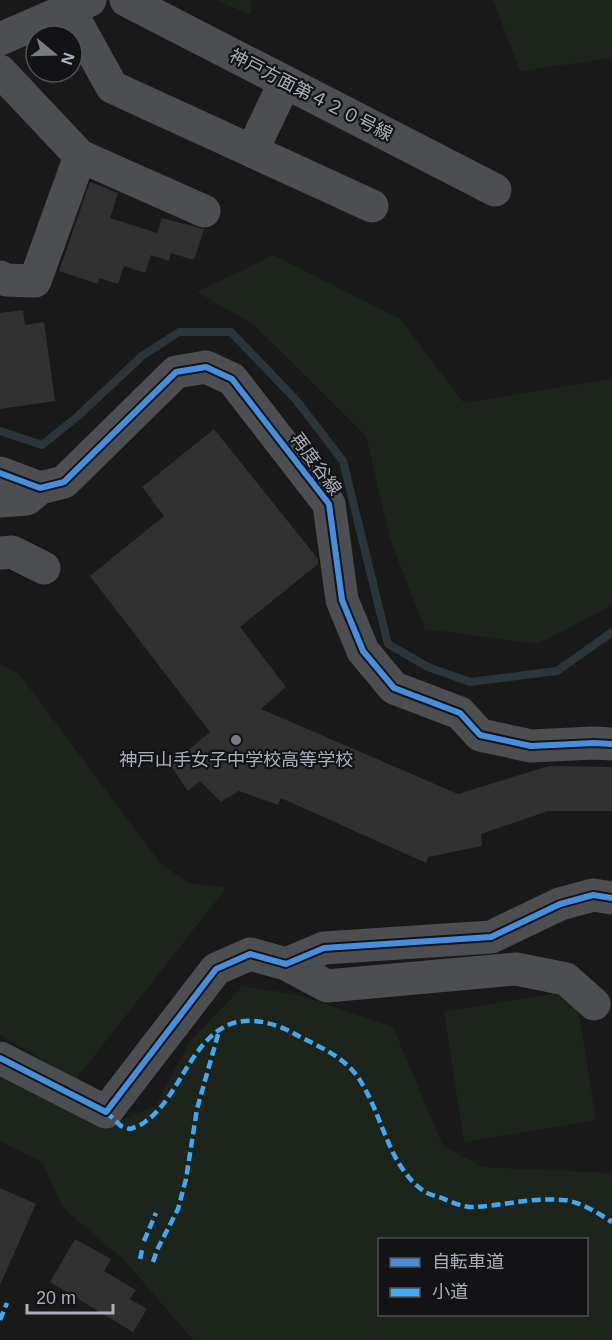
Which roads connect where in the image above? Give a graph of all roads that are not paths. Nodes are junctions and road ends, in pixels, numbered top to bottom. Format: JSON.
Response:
{"nodes":[{"id":1,"x":126,"y":0,"type":"edge"},
{"id":2,"x":80,"y":5,"type":"edge"},
{"id":3,"x":0,"y":39,"type":"edge"},
{"id":4,"x":0,"y":71,"type":"edge"},
{"id":5,"x":285,"y":82,"type":"junction"},
{"id":6,"x":252,"y":151,"type":"junction"},
{"id":7,"x":80,"y":156,"type":"junction"},
{"id":8,"x":495,"y":190,"type":"dead end"},
{"id":9,"x":372,"y":206,"type":"dead end"},
{"id":10,"x":204,"y":211,"type":"dead end"},
{"id":11,"x":0,"y":277,"type":"edge"},
{"id":12,"x":0,"y":473,"type":"edge"},
{"id":13,"x":40,"y":488,"type":"junction"},
{"id":14,"x":0,"y":501,"type":"edge"},
{"id":15,"x":0,"y":553,"type":"edge"},
{"id":16,"x":44,"y":568,"type":"dead end"},
{"id":17,"x":612,"y":744,"type":"edge"},
{"id":18,"x":612,"y":898,"type":"edge"},
{"id":19,"x":286,"y":964,"type":"junction"},
{"id":20,"x":594,"y":1004,"type":"dead end"},
{"id":21,"x":0,"y":1058,"type":"edge"}],
"edges":[{"from":1,"to":5,"type":"street","name":"神戸方面第４２０号線"},
{"from":2,"to":3,"type":"street"},
{"from":2,"to":6,"type":"street"},
{"from":4,"to":7,"type":"street"},
{"from":5,"to":6,"type":"street"},
{"from":5,"to":8,"type":"street","name":"神戸方面第４２０号線"},
{"from":6,"to":9,"type":"street"},
{"from":7,"to":10,"type":"street"},
{"from":7,"to":11,"type":"street"},
{"from":12,"to":13,"type":"street"},
{"from":13,"to":14,"type":"street","name":"再度谷線"},
{"from":13,"to":17,"type":"street","name":"再度谷線"},
{"from":15,"to":16,"type":"street"},
{"from":18,"to":19,"type":"street"},
{"from":19,"to":20,"type":"street"},
{"from":19,"to":21,"type":"street"}]}
